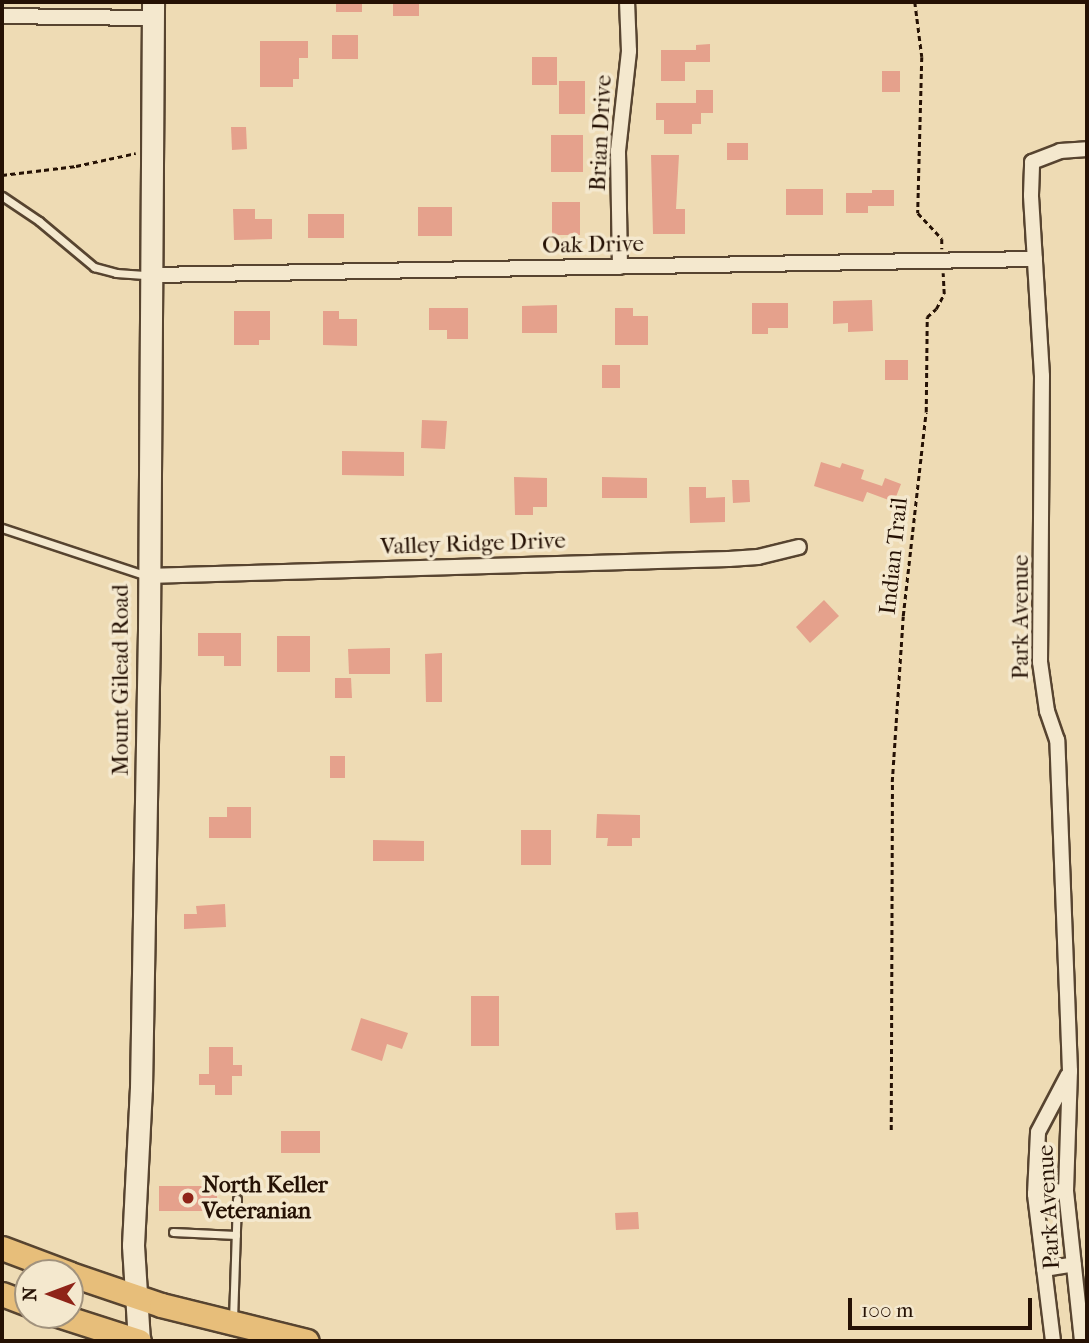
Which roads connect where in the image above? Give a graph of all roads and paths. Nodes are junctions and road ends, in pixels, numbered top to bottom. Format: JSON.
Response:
{"nodes":[{"id":1,"x":627,"y":2,"type":"edge"},
{"id":2,"x":915,"y":2,"type":"edge"},
{"id":3,"x":153,"y":10,"type":"edge"},
{"id":4,"x":2,"y":16,"type":"edge"},
{"id":5,"x":1087,"y":149,"type":"edge"},
{"id":6,"x":152,"y":153,"type":"junction"},
{"id":7,"x":2,"y":175,"type":"edge"},
{"id":8,"x":2,"y":196,"type":"edge"},
{"id":9,"x":1035,"y":259,"type":"junction"},
{"id":10,"x":943,"y":260,"type":"junction"},
{"id":11,"x":621,"y":267,"type":"junction"},
{"id":12,"x":152,"y":275,"type":"junction"},
{"id":13,"x":2,"y":528,"type":"edge"},
{"id":14,"x":799,"y":547,"type":"dead end"},
{"id":15,"x":148,"y":576,"type":"junction"},
{"id":16,"x":1070,"y":1071,"type":"junction"},
{"id":17,"x":891,"y":1130,"type":"dead end"},
{"id":18,"x":1066,"y":1191,"type":"junction"},
{"id":19,"x":1035,"y":1194,"type":"junction"},
{"id":20,"x":237,"y":1199,"type":"dead end"},
{"id":21,"x":173,"y":1233,"type":"dead end"},
{"id":22,"x":236,"y":1235,"type":"junction"},
{"id":23,"x":2,"y":1248,"type":"edge"},
{"id":24,"x":31,"y":1259,"type":"edge"},
{"id":25,"x":1074,"y":1264,"type":"junction"},
{"id":26,"x":1044,"y":1269,"type":"junction"},
{"id":27,"x":84,"y":1278,"type":"edge"},
{"id":28,"x":135,"y":1296,"type":"junction"},
{"id":29,"x":84,"y":1323,"type":"edge"},
{"id":30,"x":232,"y":1324,"type":"junction"},
{"id":31,"x":139,"y":1341,"type":"edge"},
{"id":32,"x":307,"y":1341,"type":"edge"},
{"id":33,"x":1053,"y":1341,"type":"edge"},
{"id":34,"x":1082,"y":1341,"type":"edge"}],
"edges":[{"from":1,"to":11,"type":"street","name":"Brian Drive"},
{"from":2,"to":10,"type":"path","name":"Indian Trail"},
{"from":3,"to":4,"type":"street","name":"Mount Gilead Road"},
{"from":3,"to":6,"type":"main road","name":"Mount Gilead Road"},
{"from":5,"to":9,"type":"street","name":"Park Avenue"},
{"from":6,"to":7,"type":"path"},
{"from":6,"to":12,"type":"main road","name":"Mount Gilead Road"},
{"from":8,"to":12,"type":"lane"},
{"from":9,"to":10,"type":"street","name":"Oak Drive"},
{"from":9,"to":16,"type":"street","name":"Park Avenue"},
{"from":10,"to":11,"type":"street","name":"Oak Drive"},
{"from":10,"to":17,"type":"path","name":"Indian Trail"},
{"from":11,"to":12,"type":"street","name":"Oak Drive"},
{"from":12,"to":15,"type":"main road","name":"Mount Gilead Road"},
{"from":13,"to":15,"type":"lane"},
{"from":14,"to":15,"type":"street","name":"Valley Ridge Drive"},
{"from":15,"to":28,"type":"main road","name":"Mount Gilead Road"},
{"from":16,"to":18,"type":"street","name":"Park Avenue"},
{"from":16,"to":19,"type":"street","name":"Park Avenue"},
{"from":18,"to":19,"type":"street"},
{"from":18,"to":25,"type":"street","name":"Park Avenue"},
{"from":19,"to":26,"type":"street","name":"Park Avenue"},
{"from":20,"to":22,"type":"lane"},
{"from":21,"to":22,"type":"lane"},
{"from":22,"to":30,"type":"lane"},
{"from":23,"to":24,"type":"main road"},
{"from":25,"to":26,"type":"street"},
{"from":25,"to":34,"type":"street","name":"Park Avenue"},
{"from":26,"to":33,"type":"street","name":"Park Avenue"},
{"from":27,"to":28,"type":"main road"},
{"from":28,"to":30,"type":"main road"},
{"from":28,"to":31,"type":"main road","name":"Mount Gilead Road"},
{"from":29,"to":31,"type":"main road"},
{"from":30,"to":32,"type":"main road"}]}
